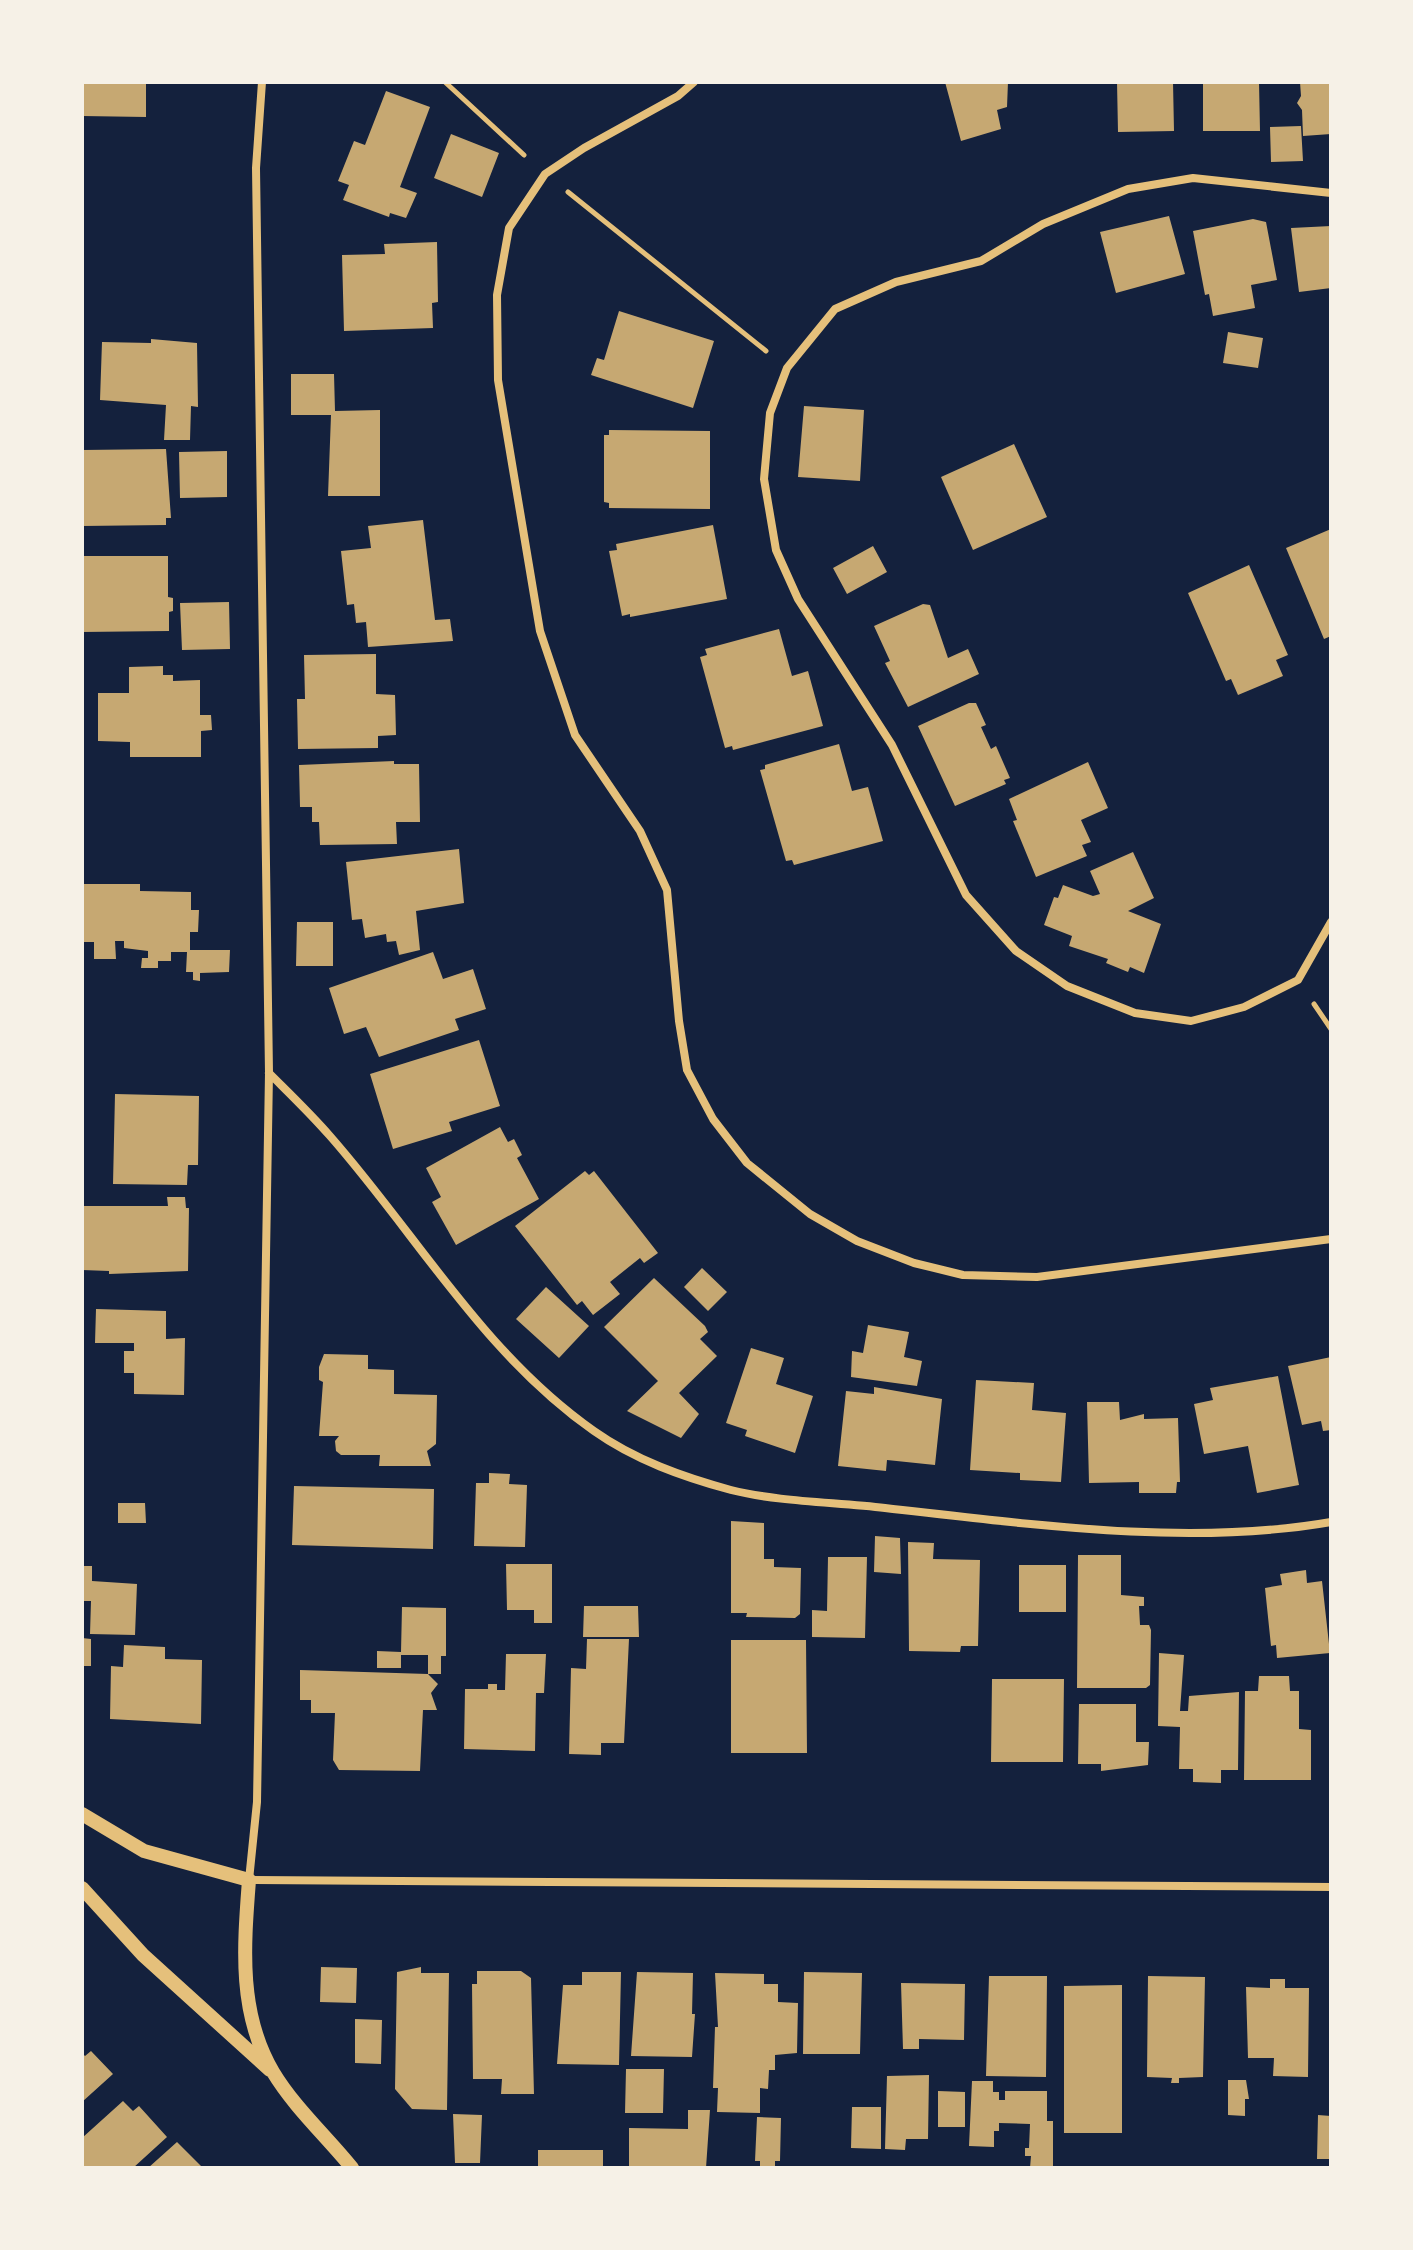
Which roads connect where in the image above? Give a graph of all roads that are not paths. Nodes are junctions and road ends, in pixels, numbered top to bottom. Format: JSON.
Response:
{"nodes":[{"id":1,"x":262,"y":82,"type":"edge"},
{"id":2,"x":694,"y":82,"type":"edge"},
{"id":3,"x":1331,"y":193,"type":"edge"},
{"id":4,"x":1331,"y":922,"type":"edge"},
{"id":5,"x":269,"y":1073,"type":"junction"},
{"id":6,"x":1331,"y":1239,"type":"edge"},
{"id":7,"x":1331,"y":1522,"type":"edge"},
{"id":8,"x":82,"y":1814,"type":"edge"},
{"id":9,"x":249,"y":1880,"type":"junction"},
{"id":10,"x":1331,"y":1887,"type":"edge"},
{"id":11,"x":82,"y":1888,"type":"edge"},
{"id":12,"x":274,"y":2073,"type":"junction"},
{"id":13,"x":352,"y":2168,"type":"edge"}],
"edges":[{"from":1,"to":5,"type":"street"},
{"from":2,"to":6,"type":"street"},
{"from":3,"to":4,"type":"street"},
{"from":5,"to":7,"type":"street"},
{"from":5,"to":9,"type":"street"},
{"from":8,"to":9,"type":"street"},
{"from":9,"to":10,"type":"street"},
{"from":9,"to":12,"type":"street"},
{"from":11,"to":12,"type":"street"},
{"from":12,"to":13,"type":"street"}]}
